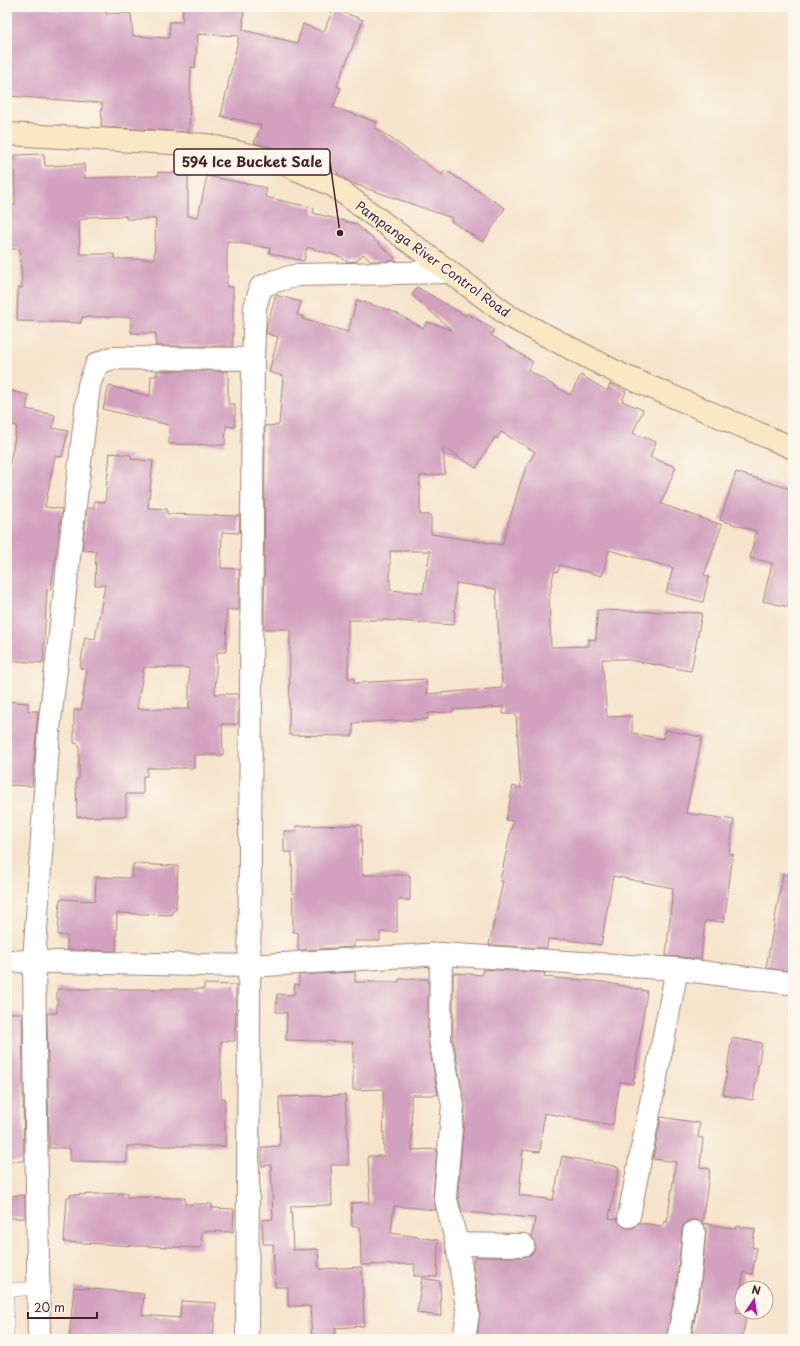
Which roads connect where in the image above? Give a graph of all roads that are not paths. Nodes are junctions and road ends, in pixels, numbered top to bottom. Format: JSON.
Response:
{"nodes":[{"id":1,"x":7,"y":134,"type":"edge"},
{"id":2,"x":448,"y":272,"type":"junction"},
{"id":3,"x":253,"y":359,"type":"junction"},
{"id":4,"x":793,"y":448,"type":"edge"},
{"id":5,"x":441,"y":954,"type":"junction"},
{"id":6,"x":7,"y":961,"type":"edge"},
{"id":7,"x":34,"y":962,"type":"junction"},
{"id":8,"x":250,"y":966,"type":"junction"},
{"id":9,"x":677,"y":969,"type":"junction"},
{"id":10,"x":788,"y":983,"type":"dead end"},
{"id":11,"x":629,"y":1216,"type":"dead end"},
{"id":12,"x":694,"y":1232,"type":"dead end"},
{"id":13,"x":457,"y":1244,"type":"junction"},
{"id":14,"x":523,"y":1245,"type":"dead end"},
{"id":15,"x":38,"y":1288,"type":"junction"},
{"id":16,"x":7,"y":1339,"type":"edge"},
{"id":17,"x":39,"y":1339,"type":"edge"},
{"id":18,"x":246,"y":1339,"type":"edge"},
{"id":19,"x":464,"y":1339,"type":"edge"},
{"id":20,"x":678,"y":1339,"type":"edge"}],
"edges":[{"from":1,"to":2,"type":"main road","name":"Pampanga River Control Road"},
{"from":2,"to":3,"type":"street"},
{"from":2,"to":4,"type":"main road","name":"Pampanga River Control Road"},
{"from":3,"to":7,"type":"street"},
{"from":3,"to":8,"type":"street"},
{"from":5,"to":8,"type":"street"},
{"from":5,"to":9,"type":"street"},
{"from":5,"to":13,"type":"street"},
{"from":6,"to":7,"type":"street"},
{"from":7,"to":8,"type":"street"},
{"from":7,"to":15,"type":"street"},
{"from":8,"to":18,"type":"street"},
{"from":9,"to":10,"type":"street"},
{"from":9,"to":11,"type":"street"},
{"from":12,"to":20,"type":"street"},
{"from":13,"to":14,"type":"street"},
{"from":13,"to":19,"type":"street"},
{"from":15,"to":16,"type":"lane"},
{"from":15,"to":17,"type":"street"}]}
